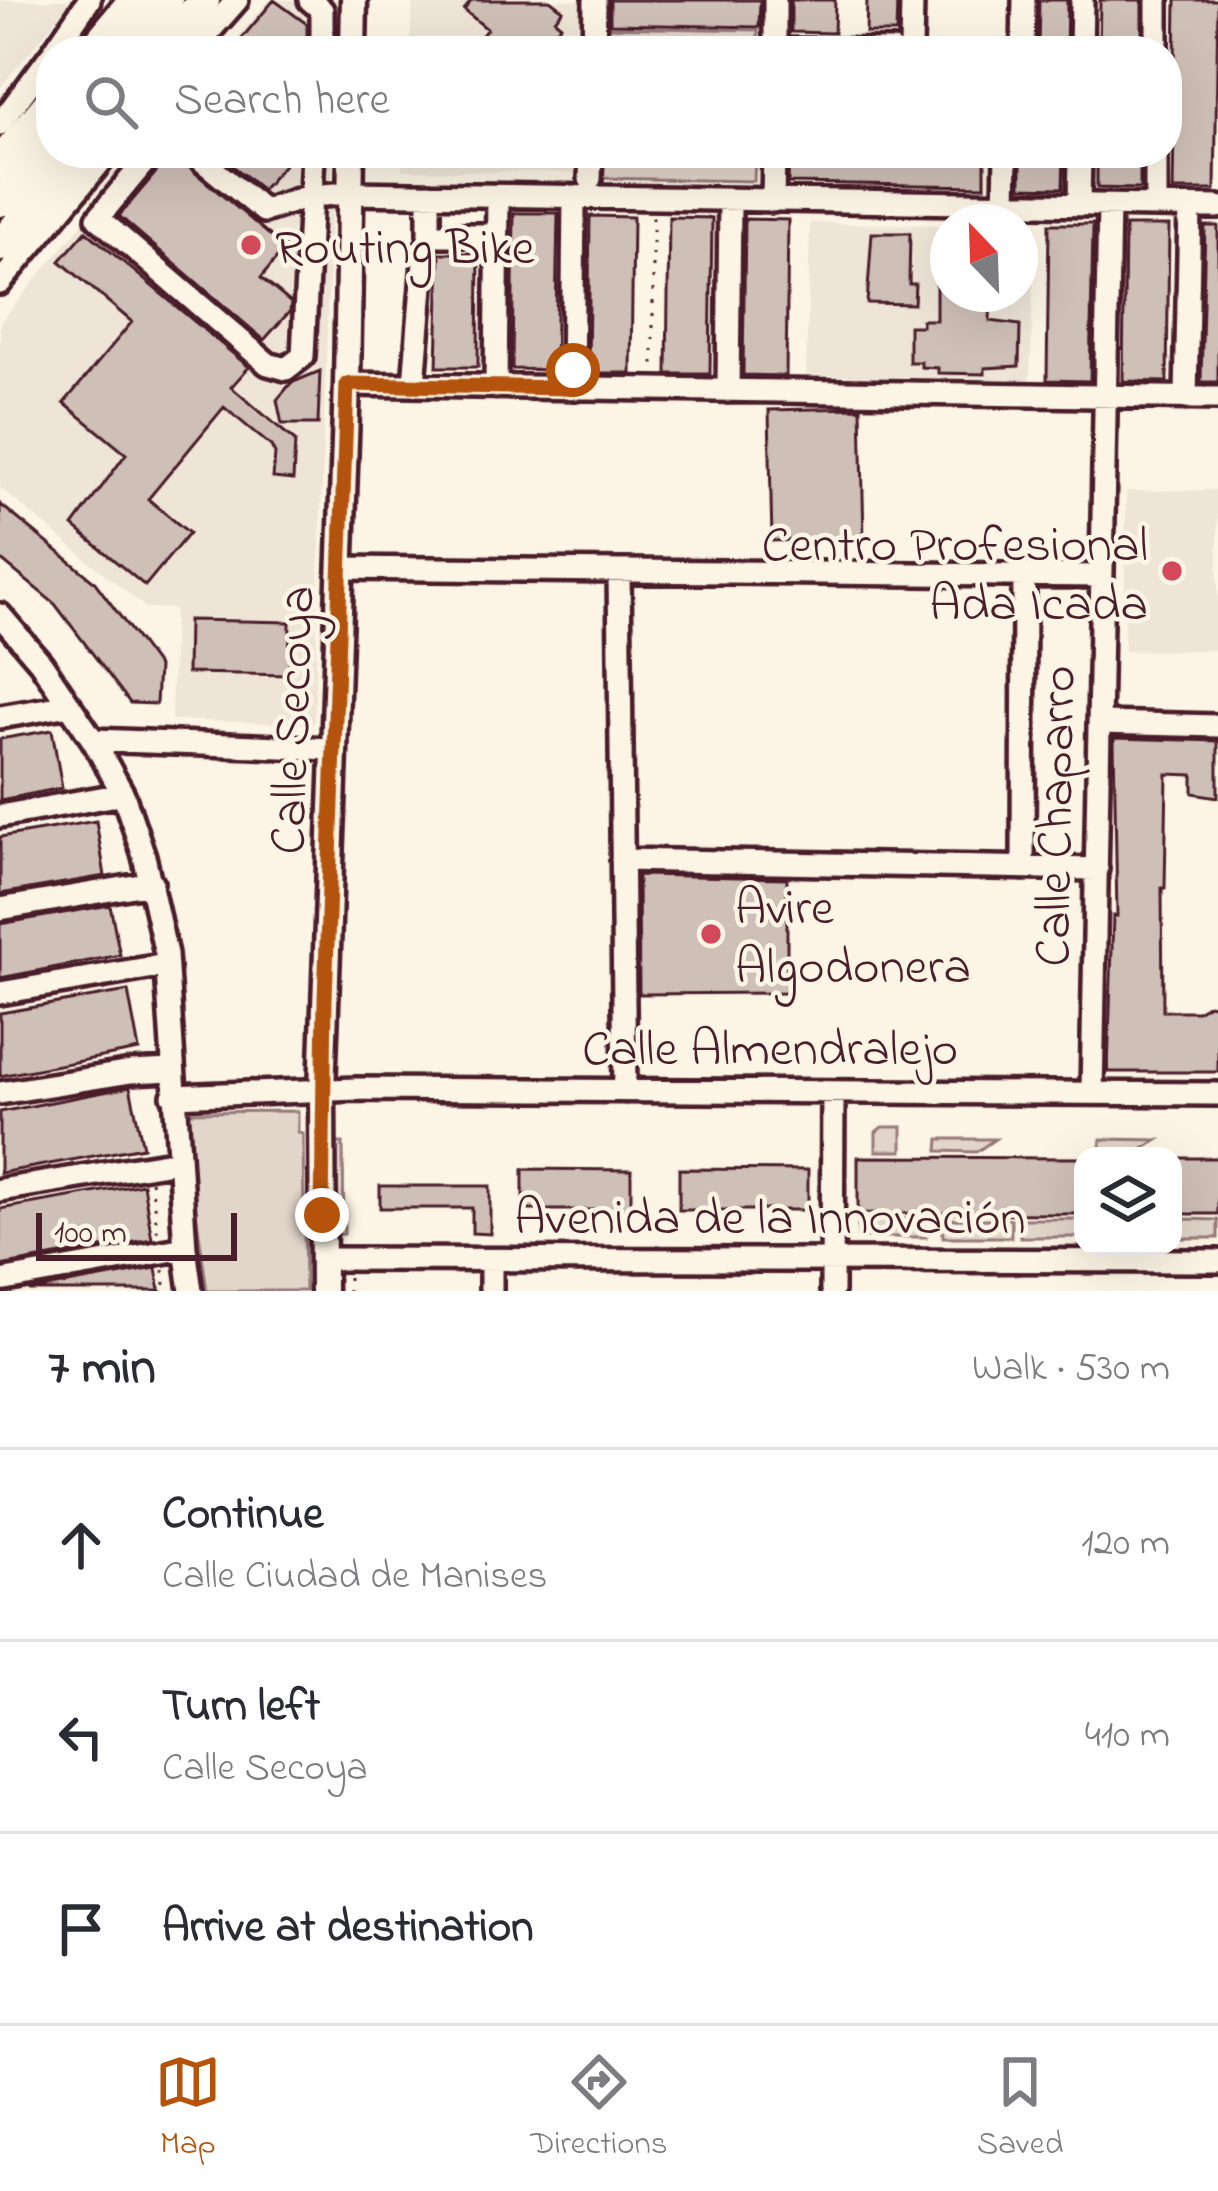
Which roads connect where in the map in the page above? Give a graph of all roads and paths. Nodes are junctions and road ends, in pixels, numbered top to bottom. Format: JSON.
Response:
{"nodes":[{"id":1,"x":109,"y":0,"type":"edge"},
{"id":2,"x":134,"y":0,"type":"edge"},
{"id":3,"x":166,"y":0,"type":"edge"},
{"id":4,"x":204,"y":0,"type":"edge"},
{"id":5,"x":237,"y":0,"type":"edge"},
{"id":6,"x":310,"y":0,"type":"edge"},
{"id":7,"x":354,"y":0,"type":"edge"},
{"id":8,"x":595,"y":0,"type":"edge"},
{"id":9,"x":776,"y":0,"type":"edge"},
{"id":10,"x":911,"y":0,"type":"edge"},
{"id":11,"x":1024,"y":0,"type":"edge"},
{"id":12,"x":1082,"y":0,"type":"edge"},
{"id":13,"x":1157,"y":0,"type":"edge"},
{"id":14,"x":86,"y":4,"type":"edge"},
{"id":15,"x":64,"y":36,"type":"edge"},
{"id":16,"x":104,"y":36,"type":"edge"},
{"id":17,"x":136,"y":36,"type":"edge"},
{"id":18,"x":174,"y":36,"type":"edge"},
{"id":19,"x":206,"y":36,"type":"edge"},
{"id":20,"x":320,"y":36,"type":"edge"},
{"id":21,"x":353,"y":36,"type":"edge"},
{"id":22,"x":594,"y":36,"type":"edge"},
{"id":23,"x":775,"y":36,"type":"edge"},
{"id":24,"x":910,"y":36,"type":"edge"},
{"id":25,"x":1023,"y":36,"type":"edge"},
{"id":26,"x":1082,"y":36,"type":"edge"},
{"id":27,"x":1157,"y":36,"type":"edge"},
{"id":28,"x":36,"y":75,"type":"edge"},
{"id":29,"x":36,"y":119,"type":"edge"},
{"id":30,"x":0,"y":124,"type":"edge"},
{"id":31,"x":36,"y":158,"type":"edge"},
{"id":32,"x":0,"y":163,"type":"edge"},
{"id":33,"x":65,"y":168,"type":"edge"},
{"id":34,"x":96,"y":168,"type":"edge"},
{"id":35,"x":140,"y":168,"type":"edge"},
{"id":36,"x":211,"y":168,"type":"edge"},
{"id":37,"x":312,"y":168,"type":"edge"},
{"id":38,"x":351,"y":168,"type":"edge"},
{"id":39,"x":590,"y":168,"type":"edge"},
{"id":40,"x":774,"y":168,"type":"edge"},
{"id":41,"x":1006,"y":168,"type":"edge"},
{"id":42,"x":1080,"y":168,"type":"edge"},
{"id":43,"x":1156,"y":168,"type":"edge"},
{"id":44,"x":590,"y":179,"type":"dead end"},
{"id":45,"x":350,"y":193,"type":"junction"},
{"id":46,"x":429,"y":194,"type":"junction"},
{"id":47,"x":309,"y":196,"type":"junction"},
{"id":48,"x":498,"y":197,"type":"junction"},
{"id":49,"x":574,"y":197,"type":"junction"},
{"id":50,"x":652,"y":198,"type":"junction"},
{"id":51,"x":730,"y":200,"type":"junction"},
{"id":52,"x":0,"y":201,"type":"edge"},
{"id":53,"x":773,"y":201,"type":"junction"},
{"id":54,"x":1005,"y":203,"type":"junction"},
{"id":55,"x":1079,"y":205,"type":"junction"},
{"id":56,"x":1109,"y":205,"type":"junction"},
{"id":57,"x":1156,"y":206,"type":"junction"},
{"id":58,"x":1190,"y":206,"type":"junction"},
{"id":59,"x":1218,"y":207,"type":"edge"},
{"id":60,"x":497,"y":235,"type":"junction"},
{"id":61,"x":0,"y":246,"type":"edge"},
{"id":62,"x":425,"y":249,"type":"dead end"},
{"id":63,"x":0,"y":283,"type":"edge"},
{"id":64,"x":496,"y":378,"type":"junction"},
{"id":65,"x":573,"y":379,"type":"junction"},
{"id":66,"x":728,"y":382,"type":"junction"},
{"id":67,"x":347,"y":384,"type":"junction"},
{"id":68,"x":414,"y":384,"type":"junction"},
{"id":69,"x":1106,"y":388,"type":"junction"},
{"id":70,"x":653,"y":389,"type":"junction"},
{"id":71,"x":1186,"y":398,"type":"junction"},
{"id":72,"x":1218,"y":398,"type":"edge"},
{"id":73,"x":340,"y":568,"type":"junction"},
{"id":74,"x":619,"y":571,"type":"junction"},
{"id":75,"x":1024,"y":575,"type":"junction"},
{"id":76,"x":1102,"y":576,"type":"junction"},
{"id":77,"x":4,"y":623,"type":"edge"},
{"id":78,"x":70,"y":704,"type":"junction"},
{"id":79,"x":0,"y":717,"type":"edge"},
{"id":80,"x":1100,"y":723,"type":"junction"},
{"id":81,"x":1218,"y":725,"type":"edge"},
{"id":82,"x":93,"y":740,"type":"junction"},
{"id":83,"x":333,"y":748,"type":"junction"},
{"id":84,"x":124,"y":794,"type":"junction"},
{"id":85,"x":0,"y":816,"type":"edge"},
{"id":86,"x":622,"y":860,"type":"junction"},
{"id":87,"x":1023,"y":868,"type":"junction"},
{"id":88,"x":1096,"y":869,"type":"junction"},
{"id":89,"x":152,"y":884,"type":"junction"},
{"id":90,"x":0,"y":909,"type":"edge"},
{"id":91,"x":166,"y":965,"type":"junction"},
{"id":92,"x":0,"y":993,"type":"edge"},
{"id":93,"x":172,"y":1070,"type":"junction"},
{"id":94,"x":625,"y":1091,"type":"junction"},
{"id":95,"x":322,"y":1092,"type":"junction"},
{"id":96,"x":833,"y":1092,"type":"junction"},
{"id":97,"x":0,"y":1093,"type":"edge"},
{"id":98,"x":1092,"y":1093,"type":"junction"},
{"id":99,"x":1218,"y":1094,"type":"edge"},
{"id":100,"x":173,"y":1096,"type":"junction"},
{"id":101,"x":178,"y":1161,"type":"junction"},
{"id":102,"x":149,"y":1166,"type":"junction"},
{"id":103,"x":0,"y":1190,"type":"edge"},
{"id":104,"x":184,"y":1248,"type":"junction"},
{"id":105,"x":160,"y":1252,"type":"junction"},
{"id":106,"x":323,"y":1259,"type":"junction"},
{"id":107,"x":491,"y":1260,"type":"junction"},
{"id":108,"x":832,"y":1261,"type":"junction"},
{"id":109,"x":1218,"y":1261,"type":"edge"},
{"id":110,"x":348,"y":1276,"type":"dead end"},
{"id":111,"x":0,"y":1281,"type":"edge"},
{"id":112,"x":166,"y":1291,"type":"edge"},
{"id":113,"x":191,"y":1291,"type":"edge"},
{"id":114,"x":323,"y":1291,"type":"edge"},
{"id":115,"x":348,"y":1291,"type":"edge"},
{"id":116,"x":491,"y":1291,"type":"edge"},
{"id":117,"x":832,"y":1291,"type":"edge"}],
"edges":[{"from":1,"to":14,"type":"street"},
{"from":2,"to":16,"type":"highway"},
{"from":3,"to":17,"type":"highway"},
{"from":4,"to":18,"type":"highway"},
{"from":5,"to":19,"type":"street"},
{"from":6,"to":20,"type":"street"},
{"from":7,"to":21,"type":"main road"},
{"from":8,"to":22,"type":"street"},
{"from":9,"to":23,"type":"street"},
{"from":10,"to":24,"type":"street"},
{"from":11,"to":25,"type":"street"},
{"from":12,"to":26,"type":"street"},
{"from":13,"to":27,"type":"street"},
{"from":14,"to":15,"type":"street"},
{"from":28,"to":30,"type":"street"},
{"from":29,"to":32,"type":"highway"},
{"from":31,"to":52,"type":"highway"},
{"from":33,"to":61,"type":"highway"},
{"from":34,"to":63,"type":"street"},
{"from":35,"to":47,"type":"street"},
{"from":36,"to":47,"type":"street"},
{"from":37,"to":47,"type":"street"},
{"from":38,"to":45,"type":"main road","name":"Calle Secoya"},
{"from":39,"to":44,"type":"street"},
{"from":40,"to":53,"type":"street"},
{"from":41,"to":54,"type":"street"},
{"from":42,"to":55,"type":"street"},
{"from":43,"to":57,"type":"street"},
{"from":45,"to":46,"type":"street"},
{"from":45,"to":47,"type":"street"},
{"from":45,"to":67,"type":"main road","name":"Calle Secoya"},
{"from":46,"to":48,"type":"street"},
{"from":46,"to":60,"type":"street"},
{"from":48,"to":49,"type":"street"},
{"from":48,"to":60,"type":"street"},
{"from":49,"to":50,"type":"street"},
{"from":49,"to":65,"type":"street"},
{"from":50,"to":51,"type":"street"},
{"from":50,"to":70,"type":"path"},
{"from":51,"to":53,"type":"street"},
{"from":51,"to":66,"type":"street"},
{"from":53,"to":54,"type":"street"},
{"from":54,"to":55,"type":"street"},
{"from":55,"to":56,"type":"street"},
{"from":56,"to":57,"type":"street"},
{"from":56,"to":69,"type":"street","name":"Calle Chaparro"},
{"from":57,"to":58,"type":"street"},
{"from":58,"to":59,"type":"street"},
{"from":58,"to":71,"type":"street"},
{"from":60,"to":64,"type":"street"},
{"from":62,"to":68,"type":"street"},
{"from":64,"to":65,"type":"street"},
{"from":64,"to":68,"type":"street"},
{"from":65,"to":70,"type":"street"},
{"from":66,"to":69,"type":"street"},
{"from":66,"to":70,"type":"street"},
{"from":67,"to":68,"type":"street"},
{"from":67,"to":73,"type":"main road","name":"Calle Secoya"},
{"from":69,"to":71,"type":"street"},
{"from":69,"to":76,"type":"street","name":"Calle Chaparro"},
{"from":71,"to":72,"type":"street"},
{"from":73,"to":74,"type":"street"},
{"from":73,"to":83,"type":"main road","name":"Calle Secoya"},
{"from":74,"to":75,"type":"street"},
{"from":74,"to":86,"type":"street"},
{"from":75,"to":76,"type":"street"},
{"from":75,"to":87,"type":"street"},
{"from":76,"to":80,"type":"street","name":"Calle Chaparro"},
{"from":77,"to":78,"type":"street"},
{"from":78,"to":79,"type":"street"},
{"from":78,"to":82,"type":"street"},
{"from":80,"to":81,"type":"street"},
{"from":80,"to":88,"type":"street","name":"Calle Chaparro"},
{"from":82,"to":83,"type":"street"},
{"from":82,"to":84,"type":"street"},
{"from":83,"to":95,"type":"main road","name":"Calle Secoya"},
{"from":84,"to":85,"type":"street"},
{"from":84,"to":89,"type":"street"},
{"from":86,"to":87,"type":"street"},
{"from":86,"to":94,"type":"street"},
{"from":87,"to":88,"type":"street"},
{"from":88,"to":98,"type":"street","name":"Calle Chaparro"},
{"from":89,"to":90,"type":"street"},
{"from":89,"to":91,"type":"street"},
{"from":91,"to":92,"type":"street"},
{"from":91,"to":93,"type":"street"},
{"from":93,"to":97,"type":"street"},
{"from":93,"to":100,"type":"street"},
{"from":94,"to":95,"type":"street","name":"Calle Almendralejo"},
{"from":94,"to":96,"type":"street","name":"Calle Almendralejo"},
{"from":95,"to":100,"type":"street","name":"Calle Almendralejo"},
{"from":95,"to":106,"type":"main road","name":"Calle Secoya"},
{"from":96,"to":98,"type":"street","name":"Calle Almendralejo"},
{"from":96,"to":108,"type":"street"},
{"from":98,"to":99,"type":"street","name":"Calle Almendralejo"},
{"from":100,"to":101,"type":"street"},
{"from":101,"to":102,"type":"street"},
{"from":101,"to":104,"type":"street"},
{"from":102,"to":103,"type":"street"},
{"from":102,"to":105,"type":"path"},
{"from":104,"to":105,"type":"street"},
{"from":104,"to":113,"type":"street"},
{"from":105,"to":111,"type":"street"},
{"from":105,"to":112,"type":"path"},
{"from":106,"to":107,"type":"street","name":"Avenida de la Innovación"},
{"from":106,"to":114,"type":"main road","name":"Calle Secoya"},
{"from":107,"to":108,"type":"street","name":"Avenida de la Innovación"},
{"from":107,"to":116,"type":"street"},
{"from":108,"to":109,"type":"street","name":"Avenida de la Innovación"},
{"from":108,"to":117,"type":"street"},
{"from":110,"to":115,"type":"path"}]}
